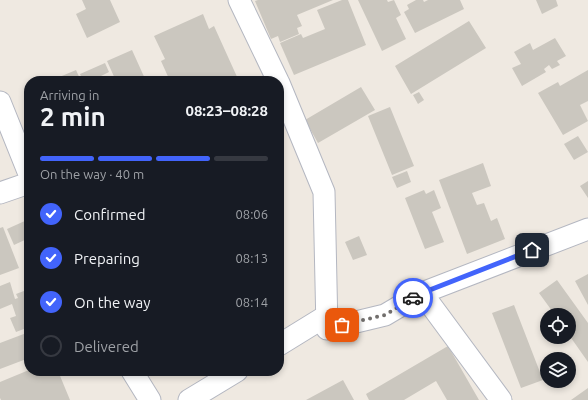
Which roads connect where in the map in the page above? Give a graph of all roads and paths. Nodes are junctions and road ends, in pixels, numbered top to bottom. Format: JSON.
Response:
{"nodes":[{"id":1,"x":240,"y":0,"type":"edge"},
{"id":2,"x":276,"y":76,"type":"edge"},
{"id":3,"x":284,"y":94,"type":"edge"},
{"id":4,"x":0,"y":102,"type":"edge"},
{"id":5,"x":24,"y":162,"type":"edge"},
{"id":6,"x":24,"y":185,"type":"edge"},
{"id":7,"x":0,"y":193,"type":"edge"},
{"id":8,"x":588,"y":229,"type":"edge"},
{"id":9,"x":422,"y":293,"type":"junction"},
{"id":10,"x":327,"y":329,"type":"junction"},
{"id":11,"x":284,"y":342,"type":"edge"},
{"id":12,"x":135,"y":376,"type":"edge"},
{"id":13,"x":229,"y":376,"type":"edge"},
{"id":14,"x":150,"y":400,"type":"edge"},
{"id":15,"x":189,"y":400,"type":"edge"},
{"id":16,"x":501,"y":400,"type":"edge"}],
"edges":[{"from":1,"to":2,"type":"street"},
{"from":3,"to":10,"type":"street"},
{"from":4,"to":5,"type":"street"},
{"from":6,"to":7,"type":"street"},
{"from":8,"to":9,"type":"street"},
{"from":9,"to":10,"type":"street"},
{"from":9,"to":16,"type":"street"},
{"from":10,"to":11,"type":"street"},
{"from":12,"to":14,"type":"street"},
{"from":13,"to":15,"type":"street"}]}
